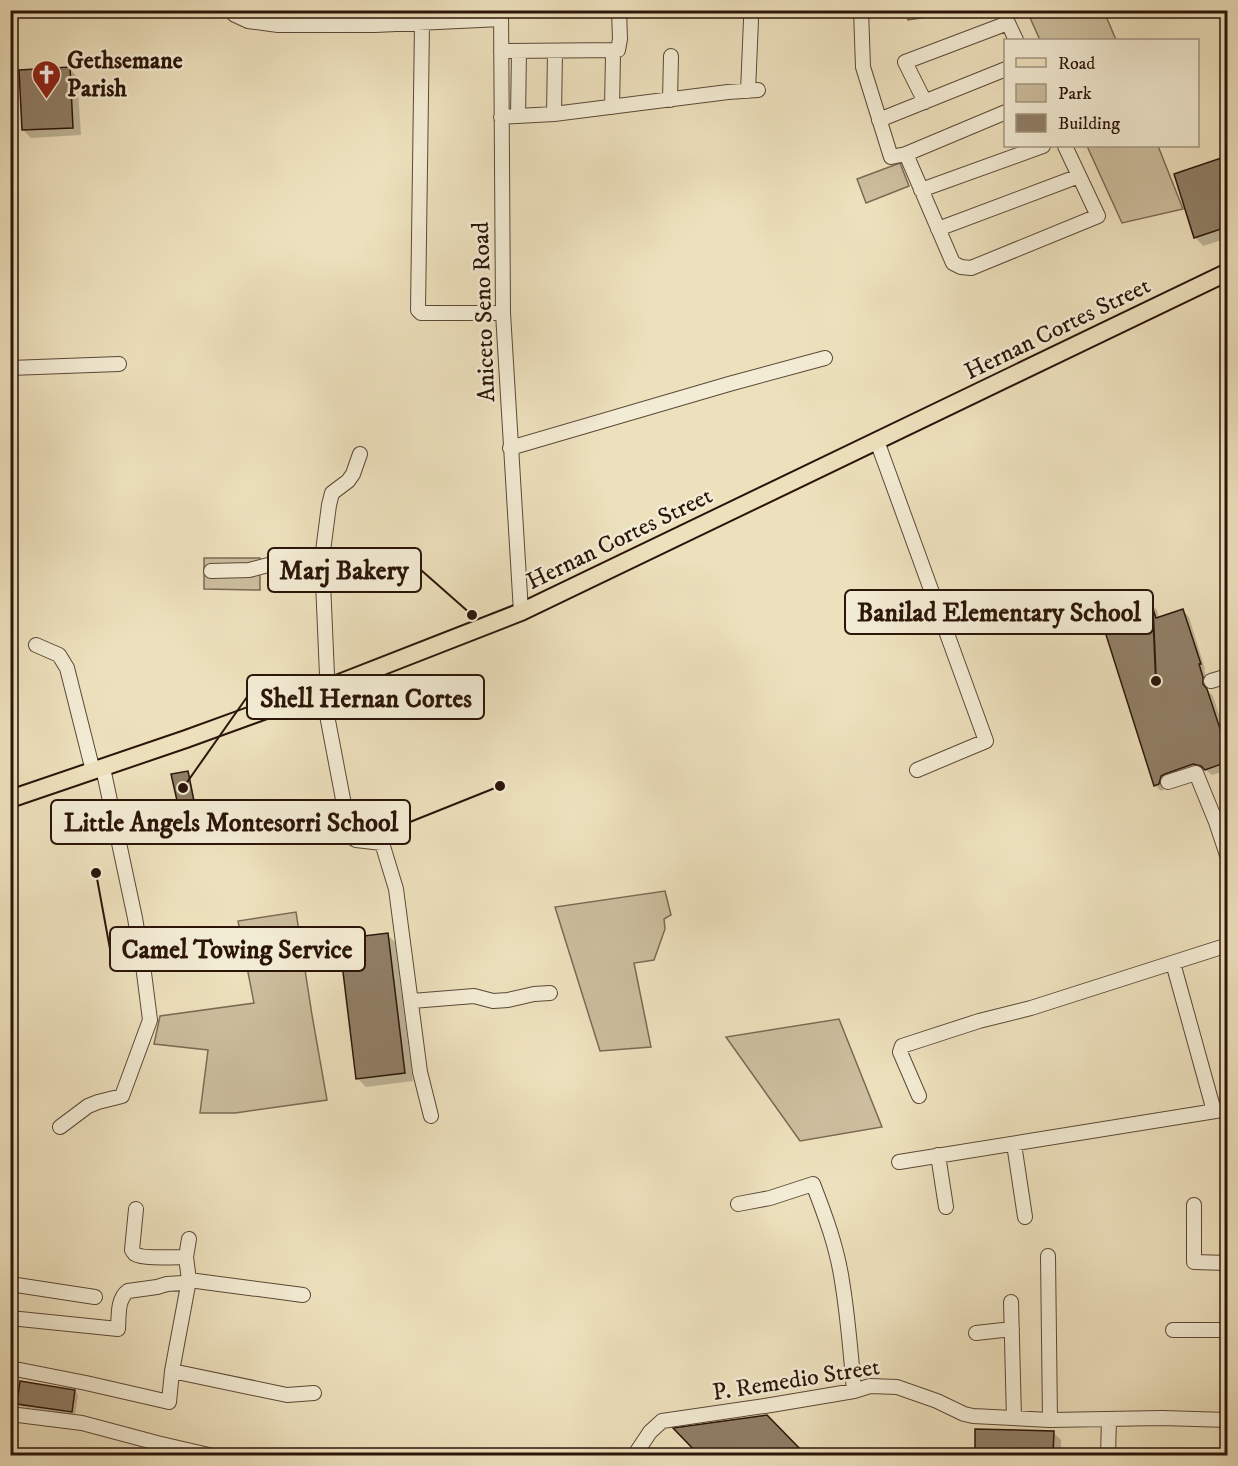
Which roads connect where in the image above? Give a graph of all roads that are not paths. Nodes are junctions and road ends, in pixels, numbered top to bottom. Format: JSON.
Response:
{"nodes":[{"id":1,"x":230,"y":10,"type":"edge"},
{"id":2,"x":619,"y":10,"type":"edge"},
{"id":3,"x":861,"y":10,"type":"edge"},
{"id":4,"x":501,"y":15,"type":"edge"},
{"id":5,"x":751,"y":20,"type":"dead end"},
{"id":6,"x":422,"y":24,"type":"junction"},
{"id":7,"x":1016,"y":39,"type":"edge"},
{"id":8,"x":501,"y":51,"type":"junction"},
{"id":9,"x":519,"y":52,"type":"dead end"},
{"id":10,"x":555,"y":53,"type":"dead end"},
{"id":11,"x":613,"y":55,"type":"dead end"},
{"id":12,"x":671,"y":56,"type":"dead end"},
{"id":13,"x":1004,"y":69,"type":"edge"},
{"id":14,"x":670,"y":100,"type":"junction"},
{"id":15,"x":925,"y":102,"type":"junction"},
{"id":16,"x":612,"y":107,"type":"junction"},
{"id":17,"x":1004,"y":112,"type":"edge"},
{"id":18,"x":554,"y":114,"type":"junction"},
{"id":19,"x":518,"y":116,"type":"junction"},
{"id":20,"x":501,"y":117,"type":"junction"},
{"id":21,"x":879,"y":120,"type":"junction"},
{"id":22,"x":1039,"y":147,"type":"edge"},
{"id":23,"x":1065,"y":147,"type":"edge"},
{"id":24,"x":906,"y":154,"type":"junction"},
{"id":25,"x":1079,"y":176,"type":"junction"},
{"id":26,"x":921,"y":190,"type":"junction"},
{"id":27,"x":938,"y":229,"type":"junction"},
{"id":28,"x":1227,"y":272,"type":"edge"},
{"id":29,"x":503,"y":313,"type":"junction"},
{"id":30,"x":825,"y":358,"type":"dead end"},
{"id":31,"x":119,"y":364,"type":"dead end"},
{"id":32,"x":10,"y":368,"type":"edge"},
{"id":33,"x":877,"y":441,"type":"junction"},
{"id":34,"x":510,"y":448,"type":"junction"},
{"id":35,"x":360,"y":454,"type":"dead end"},
{"id":36,"x":322,"y":559,"type":"junction"},
{"id":37,"x":211,"y":571,"type":"dead end"},
{"id":38,"x":521,"y":612,"type":"junction"},
{"id":39,"x":36,"y":645,"type":"dead end"},
{"id":40,"x":1227,"y":676,"type":"edge"},
{"id":41,"x":1211,"y":681,"type":"dead end"},
{"id":42,"x":326,"y":688,"type":"junction"},
{"id":43,"x":98,"y":769,"type":"junction"},
{"id":44,"x":917,"y":770,"type":"dead end"},
{"id":45,"x":1168,"y":782,"type":"dead end"},
{"id":46,"x":10,"y":799,"type":"edge"},
{"id":47,"x":1227,"y":858,"type":"edge"},
{"id":48,"x":1227,"y":945,"type":"edge"},
{"id":49,"x":1173,"y":963,"type":"junction"},
{"id":50,"x":550,"y":993,"type":"dead end"},
{"id":51,"x":412,"y":1001,"type":"junction"},
{"id":52,"x":919,"y":1096,"type":"dead end"},
{"id":53,"x":1221,"y":1110,"type":"edge"},
{"id":54,"x":431,"y":1116,"type":"dead end"},
{"id":55,"x":60,"y":1127,"type":"dead end"},
{"id":56,"x":1014,"y":1144,"type":"junction"},
{"id":57,"x":938,"y":1155,"type":"junction"},
{"id":58,"x":899,"y":1162,"type":"dead end"},
{"id":59,"x":738,"y":1204,"type":"dead end"},
{"id":60,"x":1194,"y":1205,"type":"dead end"},
{"id":61,"x":945,"y":1207,"type":"dead end"},
{"id":62,"x":136,"y":1209,"type":"dead end"},
{"id":63,"x":1025,"y":1217,"type":"dead end"},
{"id":64,"x":189,"y":1239,"type":"dead end"},
{"id":65,"x":186,"y":1257,"type":"junction"},
{"id":66,"x":1048,"y":1257,"type":"dead end"},
{"id":67,"x":1227,"y":1263,"type":"edge"},
{"id":68,"x":189,"y":1280,"type":"junction"},
{"id":69,"x":10,"y":1284,"type":"edge"},
{"id":70,"x":303,"y":1295,"type":"dead end"},
{"id":71,"x":95,"y":1297,"type":"dead end"},
{"id":72,"x":1011,"y":1302,"type":"dead end"},
{"id":73,"x":10,"y":1318,"type":"edge"},
{"id":74,"x":1012,"y":1329,"type":"junction"},
{"id":75,"x":1173,"y":1330,"type":"dead end"},
{"id":76,"x":1227,"y":1330,"type":"edge"},
{"id":77,"x":976,"y":1333,"type":"dead end"},
{"id":78,"x":10,"y":1368,"type":"edge"},
{"id":79,"x":172,"y":1371,"type":"junction"},
{"id":80,"x":854,"y":1391,"type":"junction"},
{"id":81,"x":314,"y":1393,"type":"dead end"},
{"id":82,"x":10,"y":1414,"type":"edge"},
{"id":83,"x":1014,"y":1418,"type":"junction"},
{"id":84,"x":1109,"y":1419,"type":"junction"},
{"id":85,"x":1050,"y":1420,"type":"junction"},
{"id":86,"x":1227,"y":1420,"type":"edge"},
{"id":87,"x":213,"y":1455,"type":"edge"},
{"id":88,"x":634,"y":1455,"type":"edge"},
{"id":89,"x":1108,"y":1455,"type":"edge"}],
"edges":[{"from":1,"to":6,"type":"street"},
{"from":2,"to":8,"type":"street"},
{"from":3,"to":21,"type":"street"},
{"from":4,"to":6,"type":"street"},
{"from":4,"to":8,"type":"street","name":"Aniceto Seno Road"},
{"from":5,"to":14,"type":"street"},
{"from":6,"to":29,"type":"street"},
{"from":7,"to":15,"type":"street"},
{"from":8,"to":20,"type":"street","name":"Aniceto Seno Road"},
{"from":9,"to":19,"type":"street"},
{"from":10,"to":18,"type":"street"},
{"from":11,"to":16,"type":"street"},
{"from":12,"to":14,"type":"street"},
{"from":13,"to":15,"type":"street"},
{"from":14,"to":16,"type":"street"},
{"from":15,"to":21,"type":"street"},
{"from":16,"to":18,"type":"street"},
{"from":17,"to":24,"type":"street"},
{"from":18,"to":19,"type":"street"},
{"from":19,"to":20,"type":"street"},
{"from":20,"to":29,"type":"street","name":"Aniceto Seno Road"},
{"from":21,"to":24,"type":"street"},
{"from":22,"to":26,"type":"street"},
{"from":23,"to":25,"type":"street"},
{"from":24,"to":26,"type":"street"},
{"from":25,"to":27,"type":"street"},
{"from":25,"to":27,"type":"street"},
{"from":26,"to":27,"type":"street"},
{"from":28,"to":33,"type":"main road","name":"Hernan Cortes Street"},
{"from":29,"to":34,"type":"street","name":"Aniceto Seno Road"},
{"from":30,"to":34,"type":"street"},
{"from":31,"to":32,"type":"street"},
{"from":33,"to":38,"type":"main road","name":"Hernan Cortes Street"},
{"from":33,"to":44,"type":"street"},
{"from":34,"to":38,"type":"street","name":"Aniceto Seno Road"},
{"from":35,"to":36,"type":"street"},
{"from":36,"to":37,"type":"street"},
{"from":36,"to":42,"type":"street"},
{"from":38,"to":42,"type":"main road","name":"Hernan Cortes Street"},
{"from":39,"to":43,"type":"street"},
{"from":40,"to":41,"type":"street"},
{"from":42,"to":43,"type":"main road","name":"Hernan Cortes Street"},
{"from":42,"to":51,"type":"street"},
{"from":43,"to":46,"type":"main road","name":"Hernan Cortes Street"},
{"from":43,"to":55,"type":"street"},
{"from":45,"to":47,"type":"street"},
{"from":48,"to":49,"type":"street"},
{"from":49,"to":52,"type":"street"},
{"from":49,"to":53,"type":"street"},
{"from":50,"to":51,"type":"street"},
{"from":51,"to":54,"type":"street"},
{"from":53,"to":56,"type":"street"},
{"from":56,"to":57,"type":"street"},
{"from":56,"to":63,"type":"street"},
{"from":57,"to":58,"type":"street"},
{"from":57,"to":61,"type":"street"},
{"from":59,"to":80,"type":"street"},
{"from":60,"to":67,"type":"street"},
{"from":62,"to":65,"type":"street"},
{"from":64,"to":65,"type":"street"},
{"from":65,"to":68,"type":"street"},
{"from":66,"to":85,"type":"street"},
{"from":68,"to":70,"type":"street"},
{"from":68,"to":73,"type":"street"},
{"from":68,"to":79,"type":"street"},
{"from":69,"to":71,"type":"street"},
{"from":72,"to":74,"type":"street"},
{"from":74,"to":77,"type":"street"},
{"from":74,"to":83,"type":"street"},
{"from":75,"to":76,"type":"street"},
{"from":78,"to":79,"type":"street"},
{"from":79,"to":81,"type":"street"},
{"from":80,"to":83,"type":"street","name":"P. Remedio Street"},
{"from":80,"to":88,"type":"street","name":"P. Remedio Street"},
{"from":82,"to":87,"type":"street"},
{"from":83,"to":85,"type":"street","name":"P. Remedio Street"},
{"from":84,"to":85,"type":"street","name":"P. Remedio Street"},
{"from":84,"to":86,"type":"street","name":"P. Remedio Street"},
{"from":84,"to":89,"type":"street"}]}
